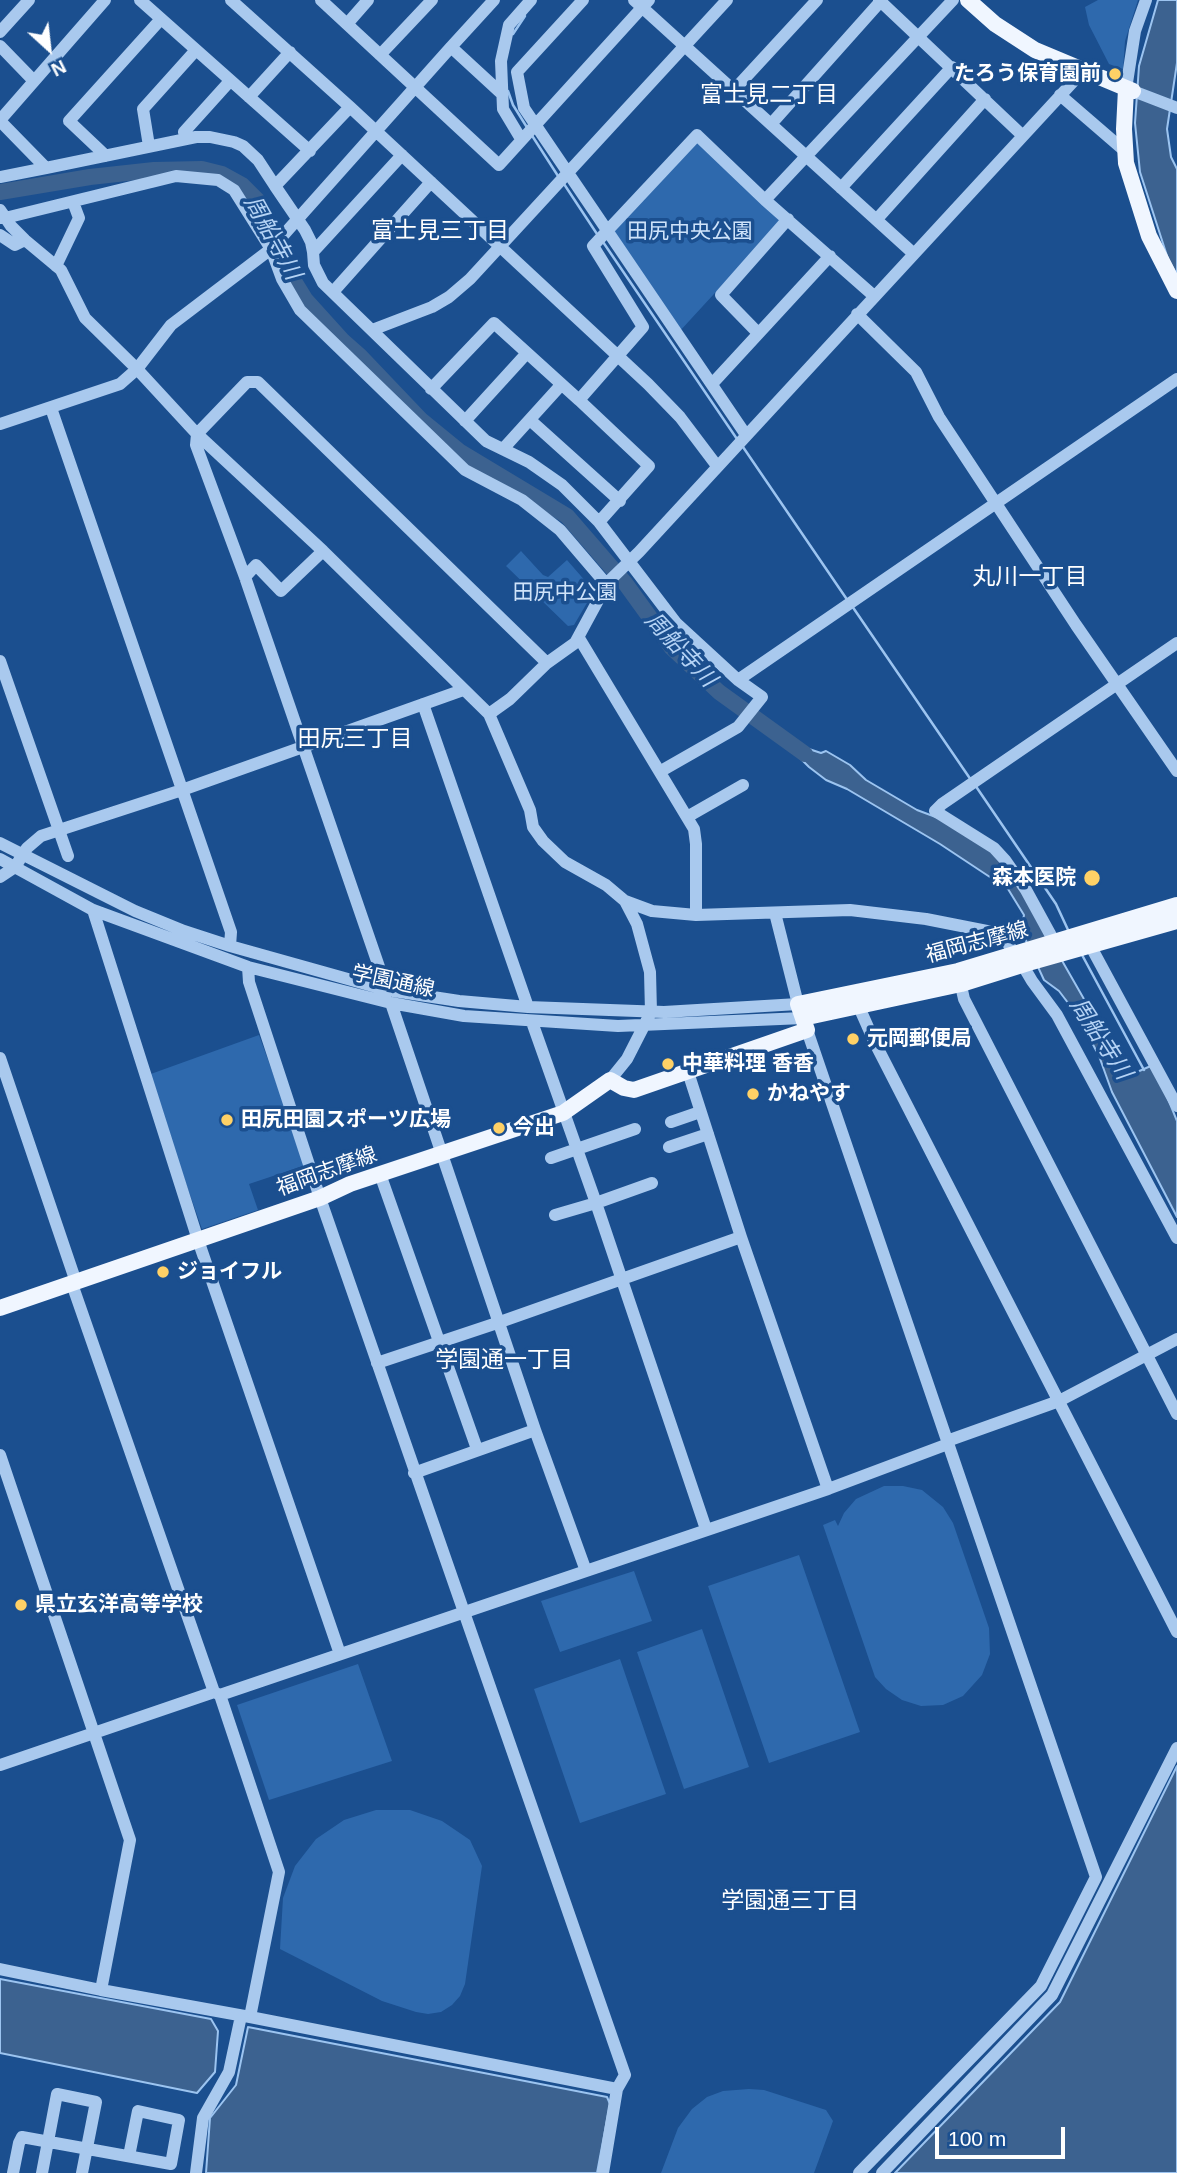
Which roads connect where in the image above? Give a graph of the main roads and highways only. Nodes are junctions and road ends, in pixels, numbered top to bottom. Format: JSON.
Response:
{"nodes":[{"id":1,"x":968,"y":0,"type":"edge"},
{"id":2,"x":1177,"y":291,"type":"edge"},
{"id":3,"x":1177,"y":905,"type":"edge"},
{"id":4,"x":1177,"y":921,"type":"edge"},
{"id":5,"x":1087,"y":940,"type":"junction"},
{"id":6,"x":1022,"y":961,"type":"junction"},
{"id":7,"x":959,"y":978,"type":"junction"},
{"id":8,"x":803,"y":1017,"type":"junction"},
{"id":9,"x":0,"y":1308,"type":"edge"}],
"edges":[{"from":1,"to":2,"type":"main road"},
{"from":3,"to":5,"type":"main road","name":"福岡志摩線"},
{"from":4,"to":5,"type":"main road","name":"福岡志摩線"},
{"from":5,"to":6,"type":"main road"},
{"from":5,"to":6,"type":"main road","name":"福岡志摩線"},
{"from":6,"to":7,"type":"main road","name":"福岡志摩線"},
{"from":7,"to":8,"type":"main road","name":"福岡志摩線"},
{"from":7,"to":8,"type":"main road","name":"福岡志摩線"},
{"from":8,"to":9,"type":"main road","name":"福岡志摩線"}]}
